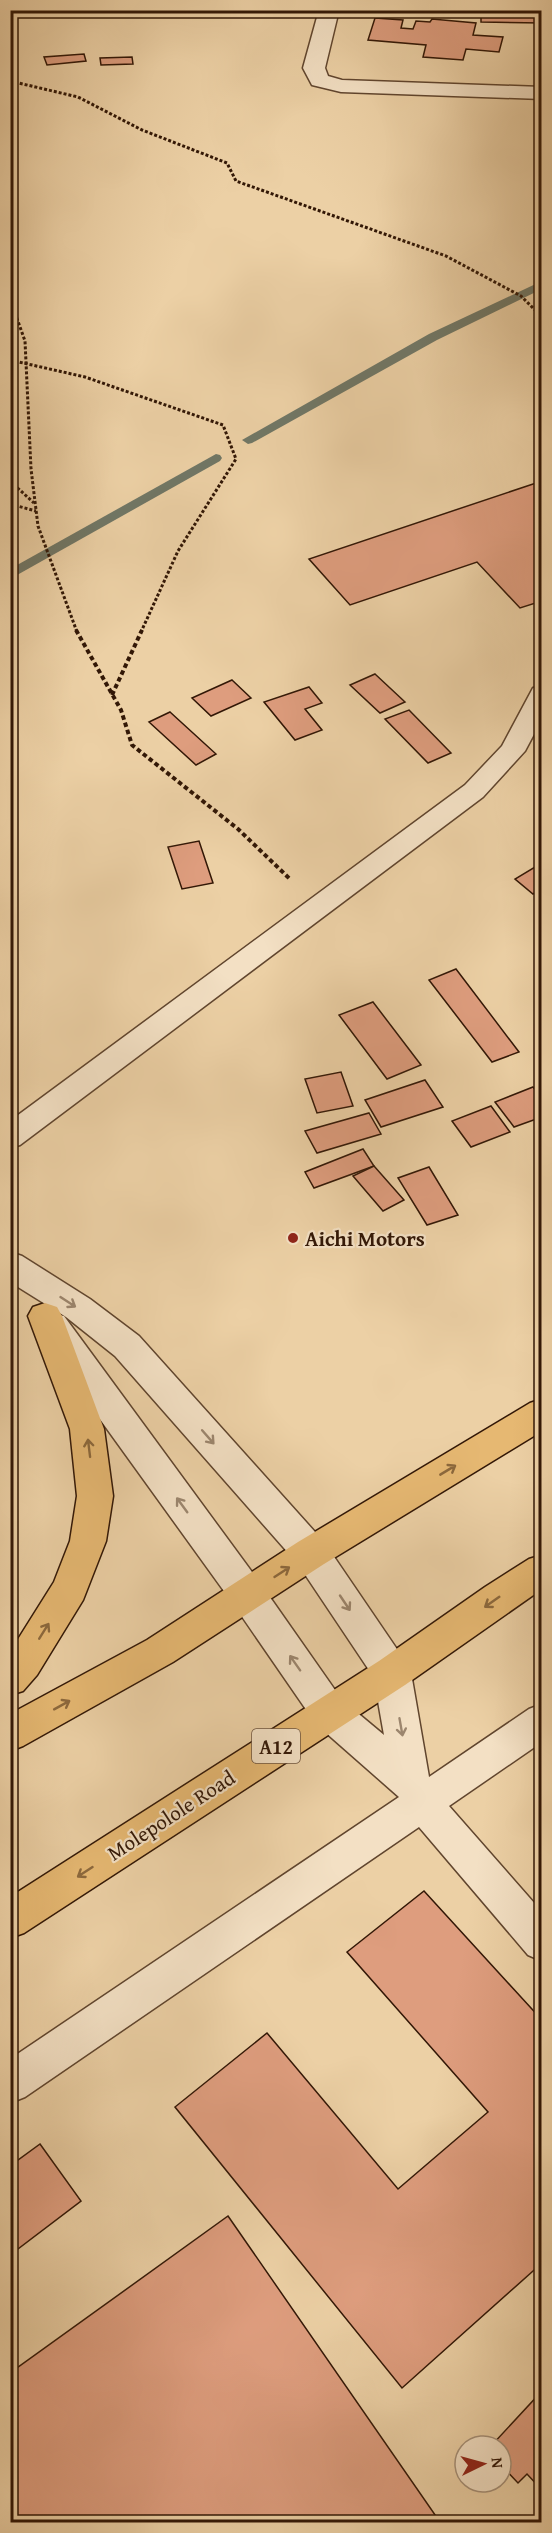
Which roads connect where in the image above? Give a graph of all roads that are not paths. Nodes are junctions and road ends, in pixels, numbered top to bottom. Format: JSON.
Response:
{"nodes":[{"id":1,"x":329,"y":10,"type":"edge"},
{"id":2,"x":542,"y":93,"type":"edge"},
{"id":3,"x":542,"y":694,"type":"edge"},
{"id":4,"x":10,"y":1137,"type":"edge"},
{"id":5,"x":15,"y":1268,"type":"edge"},
{"id":6,"x":45,"y":1316,"type":"junction"},
{"id":7,"x":542,"y":1413,"type":"edge"},
{"id":8,"x":311,"y":1553,"type":"junction"},
{"id":9,"x":542,"y":1570,"type":"edge"},
{"id":10,"x":248,"y":1594,"type":"junction"},
{"id":11,"x":392,"y":1673,"type":"junction"},
{"id":12,"x":10,"y":1679,"type":"edge"},
{"id":13,"x":329,"y":1712,"type":"junction"},
{"id":14,"x":542,"y":1721,"type":"edge"},
{"id":15,"x":10,"y":1734,"type":"edge"},
{"id":16,"x":417,"y":1792,"type":"junction"},
{"id":17,"x":10,"y":1920,"type":"edge"},
{"id":18,"x":542,"y":1942,"type":"edge"},
{"id":19,"x":10,"y":2083,"type":"edge"}],
"edges":[{"from":1,"to":2,"type":"street"},
{"from":3,"to":4,"type":"lane"},
{"from":5,"to":6,"type":"street"},
{"from":5,"to":8,"type":"street","one_way":true},
{"from":10,"to":6,"type":"street","one_way":true},
{"from":12,"to":6,"type":"main road","one_way":true},
{"from":8,"to":7,"type":"main road","one_way":true},
{"from":10,"to":8,"type":"main road","one_way":true},
{"from":8,"to":11,"type":"street","one_way":true},
{"from":9,"to":11,"type":"main road","name":"Molepolole Road","number":"A12","one_way":true},
{"from":13,"to":10,"type":"street","one_way":true},
{"from":15,"to":10,"type":"main road","one_way":true},
{"from":11,"to":13,"type":"main road","name":"Molepolole Road","number":"A12"},
{"from":11,"to":16,"type":"street","one_way":true},
{"from":13,"to":16,"type":"street"},
{"from":13,"to":17,"type":"main road","name":"Molepolole Road","number":"A12","one_way":true},
{"from":14,"to":16,"type":"street"},
{"from":16,"to":18,"type":"street"},
{"from":16,"to":19,"type":"street"}]}
